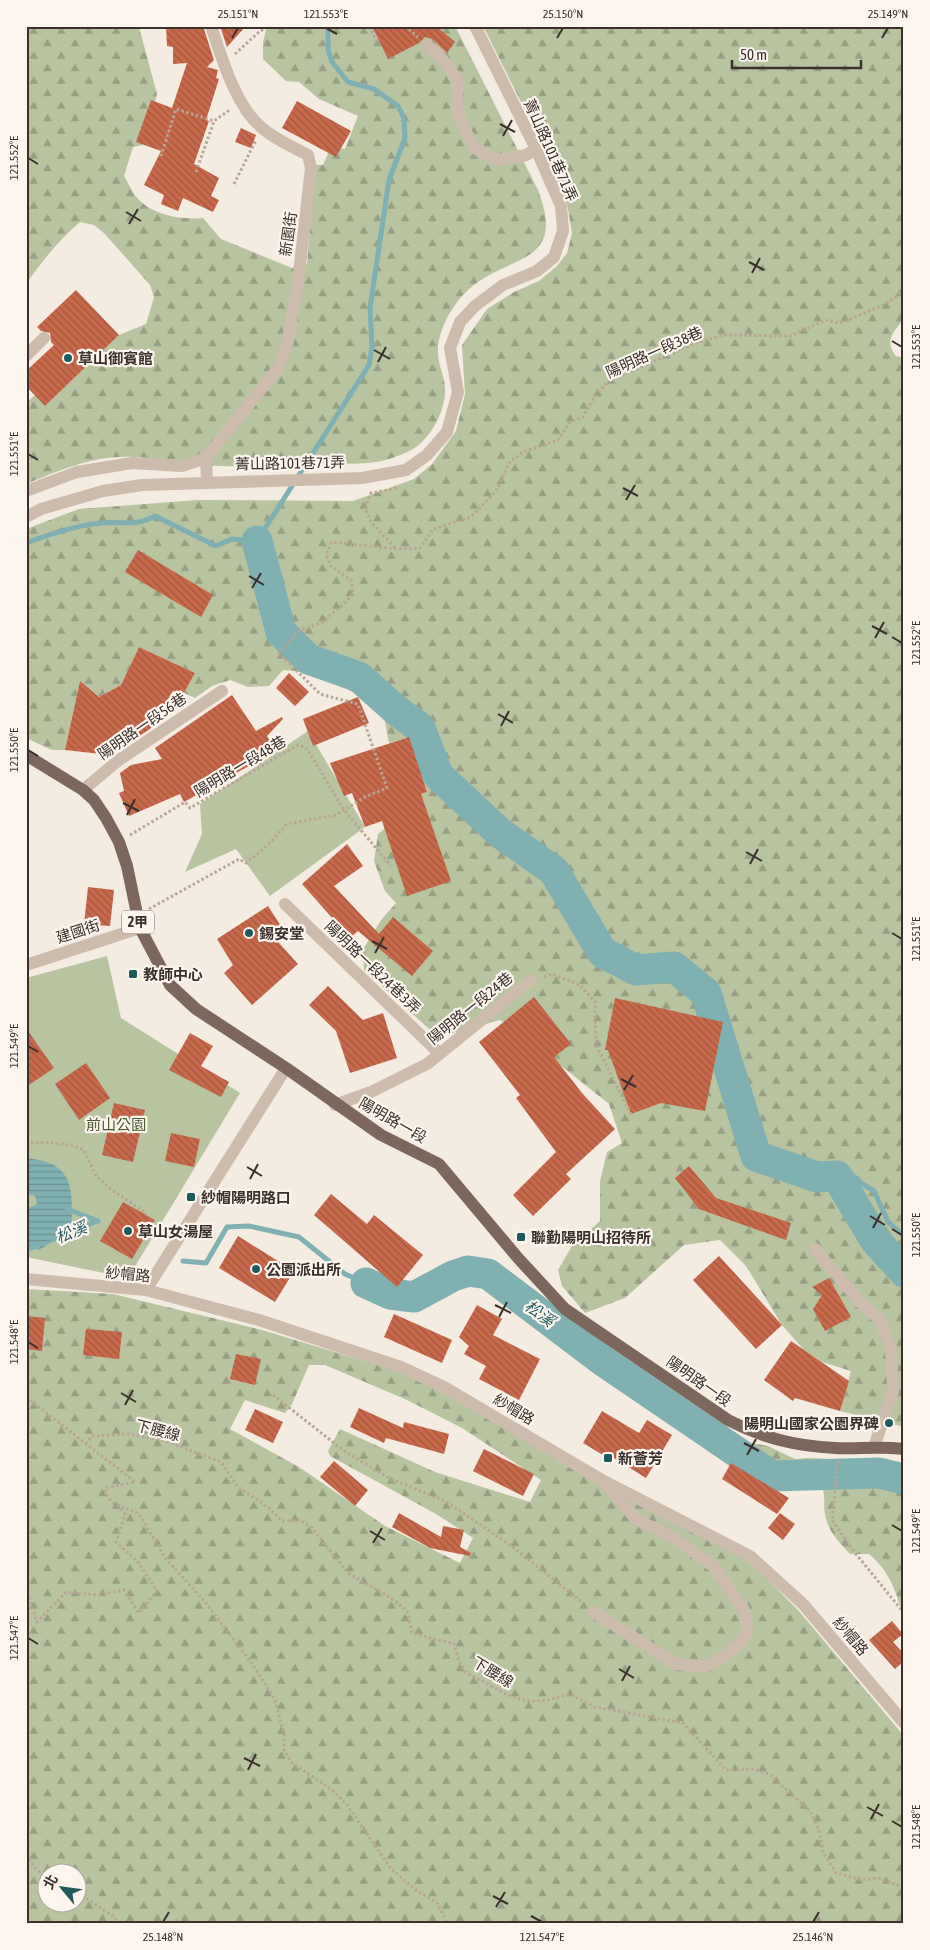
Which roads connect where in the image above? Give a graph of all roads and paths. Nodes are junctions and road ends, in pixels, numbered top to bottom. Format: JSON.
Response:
{"nodes":[{"id":1,"x":211,"y":26,"type":"edge"},
{"id":2,"x":370,"y":26,"type":"edge"},
{"id":3,"x":475,"y":26,"type":"edge"},
{"id":4,"x":268,"y":27,"type":"edge"},
{"id":5,"x":378,"y":45,"type":"dead end"},
{"id":6,"x":427,"y":45,"type":"dead end"},
{"id":7,"x":224,"y":66,"type":"junction"},
{"id":8,"x":242,"y":103,"type":"junction"},
{"id":9,"x":214,"y":121,"type":"junction"},
{"id":10,"x":262,"y":128,"type":"junction"},
{"id":11,"x":536,"y":149,"type":"junction"},
{"id":12,"x":161,"y":156,"type":"dead end"},
{"id":13,"x":196,"y":172,"type":"dead end"},
{"id":14,"x":234,"y":184,"type":"dead end"},
{"id":15,"x":904,"y":290,"type":"edge"},
{"id":16,"x":44,"y":338,"type":"dead end"},
{"id":17,"x":26,"y":356,"type":"edge"},
{"id":18,"x":206,"y":458,"type":"junction"},
{"id":19,"x":406,"y":470,"type":"junction"},
{"id":20,"x":207,"y":481,"type":"junction"},
{"id":21,"x":26,"y":491,"type":"edge"},
{"id":22,"x":26,"y":516,"type":"edge"},
{"id":23,"x":396,"y":550,"type":"junction"},
{"id":24,"x":222,"y":691,"type":"dead end"},
{"id":25,"x":26,"y":755,"type":"edge"},
{"id":26,"x":83,"y":790,"type":"junction"},
{"id":27,"x":344,"y":810,"type":"junction"},
{"id":28,"x":119,"y":842,"type":"junction"},
{"id":29,"x":391,"y":866,"type":"dead end"},
{"id":30,"x":285,"y":904,"type":"dead end"},
{"id":31,"x":149,"y":909,"type":"dead end"},
{"id":32,"x":140,"y":928,"type":"junction"},
{"id":33,"x":26,"y":965,"type":"edge"},
{"id":34,"x":531,"y":980,"type":"joint"},
{"id":35,"x":439,"y":1053,"type":"junction"},
{"id":36,"x":286,"y":1068,"type":"junction"},
{"id":37,"x":335,"y":1105,"type":"junction"},
{"id":38,"x":631,"y":1114,"type":"dead end"},
{"id":39,"x":26,"y":1143,"type":"edge"},
{"id":40,"x":145,"y":1214,"type":"dead end"},
{"id":41,"x":815,"y":1249,"type":"dead end"},
{"id":42,"x":26,"y":1279,"type":"edge"},
{"id":43,"x":146,"y":1290,"type":"junction"},
{"id":44,"x":273,"y":1395,"type":"dead end"},
{"id":45,"x":26,"y":1397,"type":"edge"},
{"id":46,"x":86,"y":1444,"type":"junction"},
{"id":47,"x":874,"y":1447,"type":"junction"},
{"id":48,"x":904,"y":1449,"type":"edge"},
{"id":49,"x":838,"y":1460,"type":"dead end"},
{"id":50,"x":602,"y":1480,"type":"junction"},
{"id":51,"x":118,"y":1505,"type":"junction"},
{"id":52,"x":26,"y":1588,"type":"edge"},
{"id":53,"x":593,"y":1612,"type":"joint"},
{"id":54,"x":904,"y":1613,"type":"edge"},
{"id":55,"x":904,"y":1723,"type":"edge"},
{"id":56,"x":26,"y":1855,"type":"edge"},
{"id":57,"x":38,"y":1871,"type":"edge"},
{"id":58,"x":904,"y":1888,"type":"edge"},
{"id":59,"x":88,"y":1899,"type":"edge"},
{"id":60,"x":120,"y":1924,"type":"edge"},
{"id":61,"x":166,"y":1924,"type":"edge"},
{"id":62,"x":184,"y":1924,"type":"edge"},
{"id":63,"x":448,"y":1924,"type":"edge"}],
"edges":[{"from":1,"to":7,"type":"street","name":"新園街"},
{"from":2,"to":5,"type":"path"},
{"from":3,"to":11,"type":"street","name":"菁山路101巷71弄"},
{"from":4,"to":7,"type":"path"},
{"from":6,"to":11,"type":"street"},
{"from":7,"to":8,"type":"street","name":"新園街"},
{"from":8,"to":9,"type":"path"},
{"from":8,"to":10,"type":"street","name":"新園街"},
{"from":9,"to":12,"type":"path"},
{"from":9,"to":13,"type":"path"},
{"from":10,"to":14,"type":"path"},
{"from":10,"to":18,"type":"street","name":"新園街"},
{"from":11,"to":19,"type":"street","name":"菁山路101巷71弄"},
{"from":15,"to":23,"type":"path","name":"陽明路一段38巷"},
{"from":16,"to":17,"type":"street"},
{"from":18,"to":20,"type":"street"},
{"from":18,"to":21,"type":"street"},
{"from":19,"to":20,"type":"street","name":"菁山路101巷71弄"},
{"from":19,"to":23,"type":"path"},
{"from":20,"to":22,"type":"street"},
{"from":23,"to":27,"type":"path","name":"陽明路一段38巷"},
{"from":24,"to":26,"type":"street","name":"陽明路一段56巷"},
{"from":25,"to":26,"type":"main road","name":"陽明路一段","number":"2甲"},
{"from":26,"to":28,"type":"main road","name":"陽明路一段","number":"2甲"},
{"from":27,"to":28,"type":"path","name":"陽明路一段48巷"},
{"from":27,"to":29,"type":"path"},
{"from":27,"to":31,"type":"path","name":"陽明路一段38巷"},
{"from":28,"to":32,"type":"main road","name":"陽明路一段","number":"2甲"},
{"from":30,"to":35,"type":"street","name":"陽明路一段24巷3弄"},
{"from":32,"to":33,"type":"street","name":"建國街"},
{"from":32,"to":36,"type":"main road","name":"陽明路一段","number":"2甲"},
{"from":34,"to":35,"type":"street","name":"陽明路一段24巷"},
{"from":34,"to":38,"type":"path","name":"陽明路一段24巷"},
{"from":35,"to":37,"type":"street","name":"陽明路一段24巷"},
{"from":36,"to":37,"type":"main road","name":"陽明路一段","number":"2甲"},
{"from":36,"to":43,"type":"street"},
{"from":37,"to":47,"type":"main road","name":"陽明路一段","number":"2甲"},
{"from":39,"to":40,"type":"path"},
{"from":41,"to":47,"type":"street"},
{"from":42,"to":43,"type":"street","name":"紗帽路"},
{"from":43,"to":50,"type":"street","name":"紗帽路"},
{"from":44,"to":53,"type":"path"},
{"from":45,"to":46,"type":"path"},
{"from":46,"to":51,"type":"path"},
{"from":46,"to":58,"type":"path","name":"下腰線"},
{"from":47,"to":48,"type":"main road","number":"2甲"},
{"from":49,"to":54,"type":"path"},
{"from":50,"to":53,"type":"street"},
{"from":50,"to":55,"type":"street","name":"紗帽路"},
{"from":51,"to":52,"type":"path"},
{"from":51,"to":63,"type":"path"},
{"from":56,"to":57,"type":"path"},
{"from":59,"to":60,"type":"path"},
{"from":61,"to":62,"type":"path"}]}
